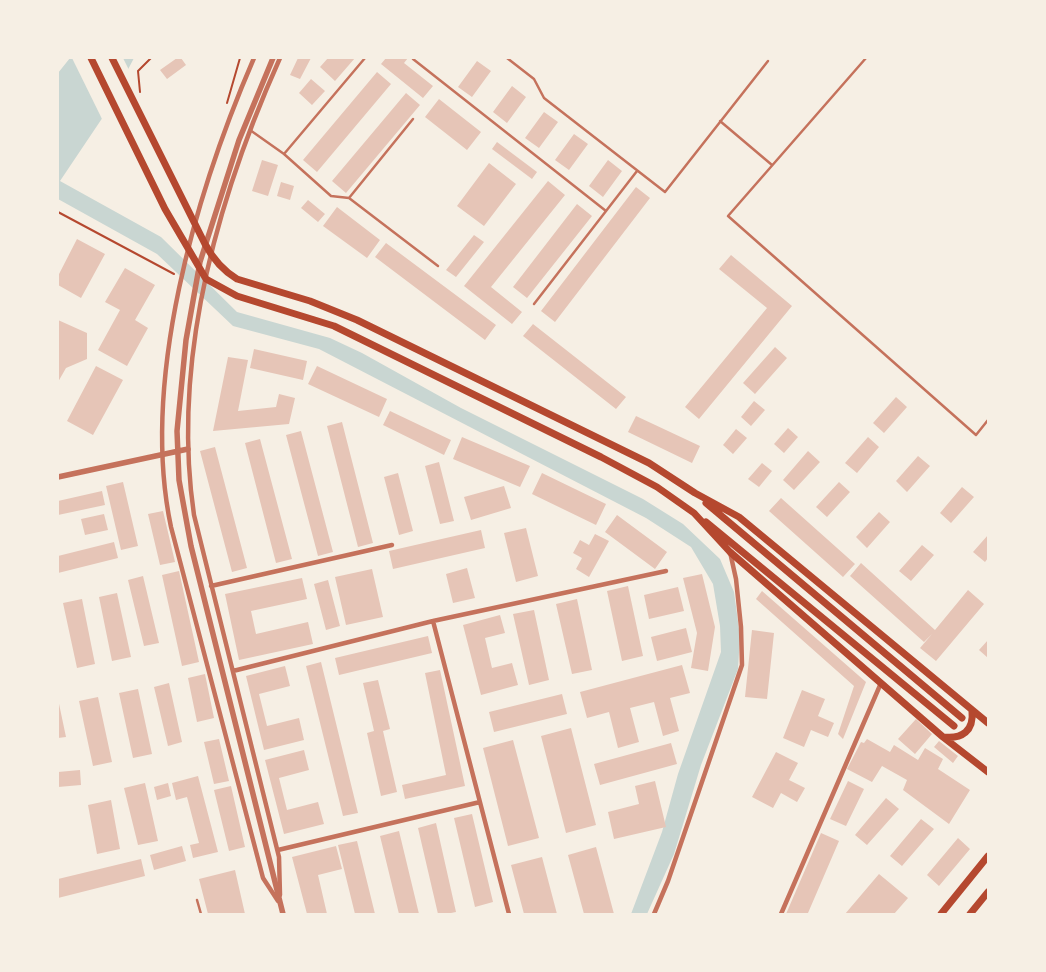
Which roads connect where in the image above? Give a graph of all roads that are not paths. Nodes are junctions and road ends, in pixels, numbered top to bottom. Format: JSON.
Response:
{"nodes":[{"id":1,"x":91,"y":58,"type":"edge"},
{"id":2,"x":112,"y":58,"type":"edge"},
{"id":3,"x":254,"y":58,"type":"edge"},
{"id":4,"x":273,"y":58,"type":"edge"},
{"id":5,"x":280,"y":58,"type":"edge"},
{"id":6,"x":365,"y":58,"type":"edge"},
{"id":7,"x":507,"y":58,"type":"edge"},
{"id":8,"x":866,"y":58,"type":"edge"},
{"id":9,"x":413,"y":59,"type":"dead end"},
{"id":10,"x":768,"y":61,"type":"dead end"},
{"id":11,"x":413,"y":119,"type":"dead end"},
{"id":12,"x":720,"y":121,"type":"junction"},
{"id":13,"x":250,"y":130,"type":"junction"},
{"id":14,"x":284,"y":154,"type":"junction"},
{"id":15,"x":772,"y":165,"type":"junction"},
{"id":16,"x":637,"y":170,"type":"junction"},
{"id":17,"x":349,"y":198,"type":"junction"},
{"id":18,"x":606,"y":211,"type":"junction"},
{"id":19,"x":194,"y":222,"type":"junction"},
{"id":20,"x":188,"y":250,"type":"junction"},
{"id":21,"x":211,"y":255,"type":"junction"},
{"id":22,"x":438,"y":266,"type":"dead end"},
{"id":23,"x":206,"y":279,"type":"junction"},
{"id":24,"x":534,"y":304,"type":"dead end"},
{"id":25,"x":988,"y":420,"type":"edge"},
{"id":26,"x":188,"y":449,"type":"junction"},
{"id":27,"x":162,"y":454,"type":"junction"},
{"id":28,"x":58,"y":477,"type":"edge"},
{"id":29,"x":695,"y":493,"type":"junction"},
{"id":30,"x":694,"y":513,"type":"junction"},
{"id":31,"x":392,"y":545,"type":"dead end"},
{"id":32,"x":730,"y":552,"type":"junction"},
{"id":33,"x":666,"y":571,"type":"dead end"},
{"id":34,"x":211,"y":586,"type":"junction"},
{"id":35,"x":434,"y":621,"type":"junction"},
{"id":36,"x":234,"y":671,"type":"junction"},
{"id":37,"x":881,"y":683,"type":"junction"},
{"id":38,"x":972,"y":711,"type":"junction"},
{"id":39,"x":962,"y":718,"type":"dead end"},
{"id":40,"x":988,"y":723,"type":"edge"},
{"id":41,"x":954,"y":726,"type":"dead end"},
{"id":42,"x":943,"y":737,"type":"junction"},
{"id":43,"x":988,"y":772,"type":"edge"},
{"id":44,"x":480,"y":802,"type":"junction"},
{"id":45,"x":278,"y":850,"type":"junction"},
{"id":46,"x":988,"y":856,"type":"edge"},
{"id":47,"x":988,"y":892,"type":"edge"},
{"id":48,"x":197,"y":900,"type":"dead end"},
{"id":49,"x":280,"y":904,"type":"junction"},
{"id":50,"x":201,"y":914,"type":"edge"},
{"id":51,"x":283,"y":914,"type":"edge"},
{"id":52,"x":509,"y":914,"type":"edge"},
{"id":53,"x":654,"y":914,"type":"edge"},
{"id":54,"x":781,"y":914,"type":"edge"},
{"id":55,"x":941,"y":914,"type":"edge"},
{"id":56,"x":970,"y":914,"type":"edge"}],
"edges":[{"from":1,"to":20,"type":"main road"},
{"from":2,"to":19,"type":"main road"},
{"from":3,"to":19,"type":"street"},
{"from":4,"to":49,"type":"street"},
{"from":5,"to":13,"type":"street"},
{"from":6,"to":14,"type":"lane"},
{"from":7,"to":16,"type":"lane"},
{"from":8,"to":15,"type":"lane"},
{"from":9,"to":18,"type":"lane"},
{"from":10,"to":12,"type":"lane"},
{"from":11,"to":17,"type":"lane"},
{"from":12,"to":15,"type":"lane"},
{"from":12,"to":16,"type":"lane"},
{"from":13,"to":14,"type":"lane"},
{"from":13,"to":21,"type":"street"},
{"from":14,"to":17,"type":"lane"},
{"from":15,"to":25,"type":"lane"},
{"from":16,"to":18,"type":"lane"},
{"from":17,"to":22,"type":"lane"},
{"from":18,"to":24,"type":"lane"},
{"from":19,"to":20,"type":"street"},
{"from":19,"to":21,"type":"main road"},
{"from":20,"to":23,"type":"main road"},
{"from":20,"to":27,"type":"street"},
{"from":21,"to":23,"type":"street"},
{"from":21,"to":29,"type":"main road"},
{"from":23,"to":26,"type":"street"},
{"from":23,"to":30,"type":"main road"},
{"from":26,"to":27,"type":"street"},
{"from":26,"to":34,"type":"street"},
{"from":27,"to":28,"type":"street"},
{"from":27,"to":49,"type":"street"},
{"from":29,"to":38,"type":"main road"},
{"from":29,"to":39,"type":"main road"},
{"from":30,"to":32,"type":"main road"},
{"from":30,"to":41,"type":"main road"},
{"from":31,"to":34,"type":"street"},
{"from":32,"to":37,"type":"main road"},
{"from":32,"to":53,"type":"street"},
{"from":33,"to":35,"type":"street"},
{"from":34,"to":36,"type":"street"},
{"from":35,"to":36,"type":"street"},
{"from":35,"to":44,"type":"street"},
{"from":36,"to":45,"type":"street"},
{"from":37,"to":42,"type":"main road"},
{"from":37,"to":54,"type":"street"},
{"from":38,"to":40,"type":"main road"},
{"from":38,"to":42,"type":"main road"},
{"from":42,"to":43,"type":"main road"},
{"from":44,"to":45,"type":"street"},
{"from":44,"to":52,"type":"street"},
{"from":45,"to":49,"type":"street"},
{"from":46,"to":55,"type":"main road"},
{"from":47,"to":56,"type":"main road"},
{"from":48,"to":50,"type":"lane"},
{"from":49,"to":51,"type":"street"}]}
